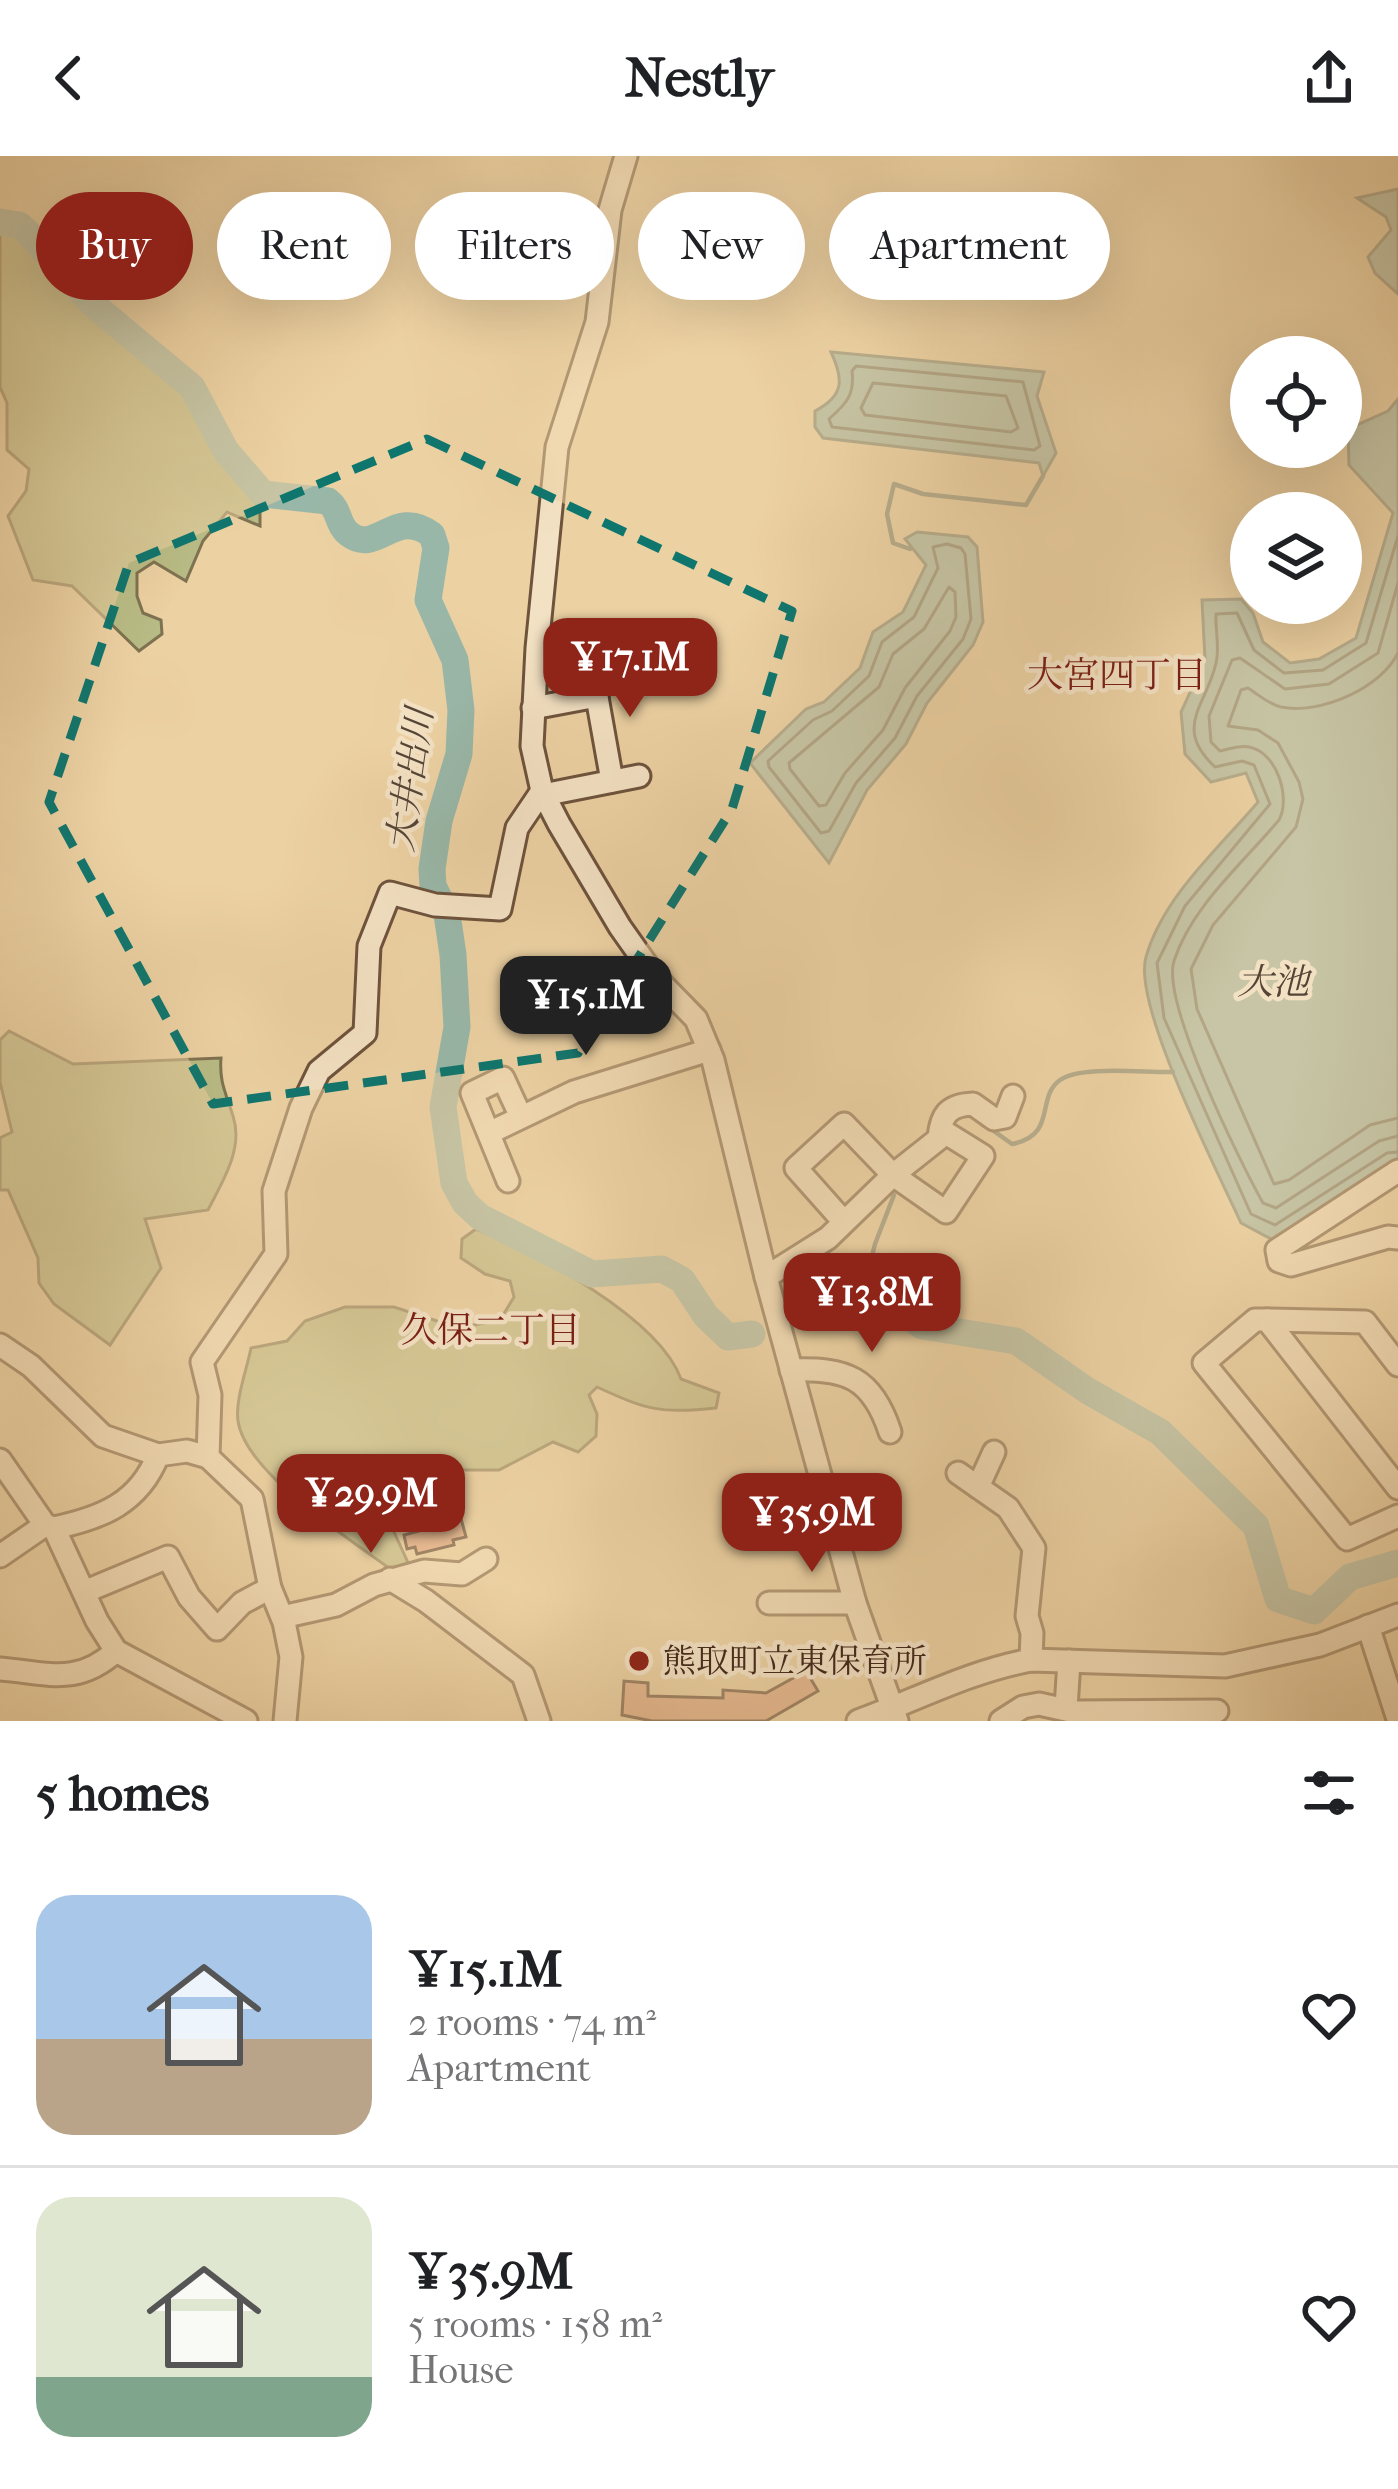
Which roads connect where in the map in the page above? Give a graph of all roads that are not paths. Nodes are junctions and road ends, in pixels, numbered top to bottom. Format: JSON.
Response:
{"nodes":[{"id":1,"x":626,"y":156,"type":"edge"},
{"id":2,"x":592,"y":669,"type":"dead end"},
{"id":3,"x":597,"y":696,"type":"junction"},
{"id":4,"x":533,"y":708,"type":"junction"},
{"id":5,"x":639,"y":776,"type":"dead end"},
{"id":6,"x":612,"y":781,"type":"junction"},
{"id":7,"x":542,"y":793,"type":"junction"},
{"id":8,"x":709,"y":1050,"type":"junction"},
{"id":9,"x":1013,"y":1096,"type":"dead end"},
{"id":10,"x":521,"y":1117,"type":"junction"},
{"id":11,"x":489,"y":1133,"type":"junction"},
{"id":12,"x":939,"y":1138,"type":"junction"},
{"id":13,"x":1398,"y":1171,"type":"edge"},
{"id":14,"x":892,"y":1175,"type":"junction"},
{"id":15,"x":508,"y":1181,"type":"dead end"},
{"id":16,"x":844,"y":1222,"type":"junction"},
{"id":17,"x":1398,"y":1238,"type":"edge"},
{"id":18,"x":766,"y":1277,"type":"junction"},
{"id":19,"x":1267,"y":1320,"type":"junction"},
{"id":20,"x":0,"y":1345,"type":"edge"},
{"id":21,"x":1398,"y":1365,"type":"edge"},
{"id":22,"x":791,"y":1370,"type":"junction"},
{"id":23,"x":890,"y":1432,"type":"dead end"},
{"id":24,"x":994,"y":1452,"type":"dead end"},
{"id":25,"x":158,"y":1455,"type":"junction"},
{"id":26,"x":208,"y":1457,"type":"junction"},
{"id":27,"x":0,"y":1460,"type":"edge"},
{"id":28,"x":958,"y":1473,"type":"dead end"},
{"id":29,"x":978,"y":1487,"type":"junction"},
{"id":30,"x":1398,"y":1488,"type":"edge"},
{"id":31,"x":1398,"y":1516,"type":"edge"},
{"id":32,"x":49,"y":1527,"type":"junction"},
{"id":33,"x":0,"y":1556,"type":"edge"},
{"id":34,"x":486,"y":1558,"type":"dead end"},
{"id":35,"x":390,"y":1579,"type":"junction"},
{"id":36,"x":270,"y":1588,"type":"junction"},
{"id":37,"x":84,"y":1592,"type":"junction"},
{"id":38,"x":769,"y":1603,"type":"dead end"},
{"id":39,"x":855,"y":1603,"type":"junction"},
{"id":40,"x":1398,"y":1615,"type":"edge"},
{"id":41,"x":282,"y":1617,"type":"junction"},
{"id":42,"x":1368,"y":1626,"type":"junction"},
{"id":43,"x":116,"y":1651,"type":"junction"},
{"id":44,"x":1031,"y":1660,"type":"junction"},
{"id":45,"x":1069,"y":1661,"type":"junction"},
{"id":46,"x":1225,"y":1666,"type":"junction"},
{"id":47,"x":0,"y":1669,"type":"edge"},
{"id":48,"x":895,"y":1714,"type":"edge"},
{"id":49,"x":1072,"y":1714,"type":"edge"},
{"id":50,"x":1217,"y":1716,"type":"edge"},
{"id":51,"x":1398,"y":1719,"type":"edge"},
{"id":52,"x":246,"y":1721,"type":"edge"},
{"id":53,"x":285,"y":1721,"type":"edge"},
{"id":54,"x":539,"y":1721,"type":"edge"},
{"id":55,"x":858,"y":1721,"type":"edge"},
{"id":56,"x":1001,"y":1721,"type":"edge"}],
"edges":[{"from":1,"to":4,"type":"street"},
{"from":2,"to":3,"type":"street"},
{"from":3,"to":4,"type":"street"},
{"from":3,"to":6,"type":"street"},
{"from":4,"to":7,"type":"street"},
{"from":5,"to":6,"type":"street"},
{"from":6,"to":7,"type":"street"},
{"from":7,"to":8,"type":"street"},
{"from":7,"to":26,"type":"street"},
{"from":8,"to":10,"type":"street"},
{"from":8,"to":18,"type":"street"},
{"from":9,"to":12,"type":"street"},
{"from":10,"to":11,"type":"street"},
{"from":10,"to":11,"type":"street"},
{"from":11,"to":15,"type":"street"},
{"from":12,"to":14,"type":"street"},
{"from":12,"to":14,"type":"street"},
{"from":13,"to":17,"type":"street"},
{"from":14,"to":16,"type":"street"},
{"from":14,"to":16,"type":"street"},
{"from":16,"to":18,"type":"street"},
{"from":18,"to":22,"type":"street"},
{"from":19,"to":21,"type":"street"},
{"from":19,"to":30,"type":"street"},
{"from":19,"to":31,"type":"street"},
{"from":20,"to":25,"type":"street"},
{"from":22,"to":23,"type":"street"},
{"from":22,"to":39,"type":"street"},
{"from":24,"to":29,"type":"street"},
{"from":25,"to":26,"type":"street"},
{"from":25,"to":32,"type":"street"},
{"from":26,"to":36,"type":"street"},
{"from":27,"to":32,"type":"street"},
{"from":28,"to":29,"type":"street"},
{"from":29,"to":44,"type":"street"},
{"from":32,"to":33,"type":"street"},
{"from":32,"to":37,"type":"street"},
{"from":34,"to":35,"type":"street"},
{"from":35,"to":41,"type":"street"},
{"from":35,"to":54,"type":"street"},
{"from":36,"to":37,"type":"street"},
{"from":36,"to":41,"type":"street"},
{"from":37,"to":43,"type":"street"},
{"from":38,"to":39,"type":"street"},
{"from":39,"to":48,"type":"street"},
{"from":40,"to":42,"type":"street"},
{"from":41,"to":53,"type":"street"},
{"from":42,"to":46,"type":"street"},
{"from":42,"to":51,"type":"street"},
{"from":43,"to":47,"type":"street"},
{"from":43,"to":52,"type":"street"},
{"from":44,"to":45,"type":"street"},
{"from":44,"to":48,"type":"street"},
{"from":45,"to":46,"type":"street"},
{"from":45,"to":49,"type":"street"},
{"from":46,"to":50,"type":"street"},
{"from":48,"to":55,"type":"street"},
{"from":49,"to":50,"type":"street"},
{"from":49,"to":56,"type":"street"}]}
